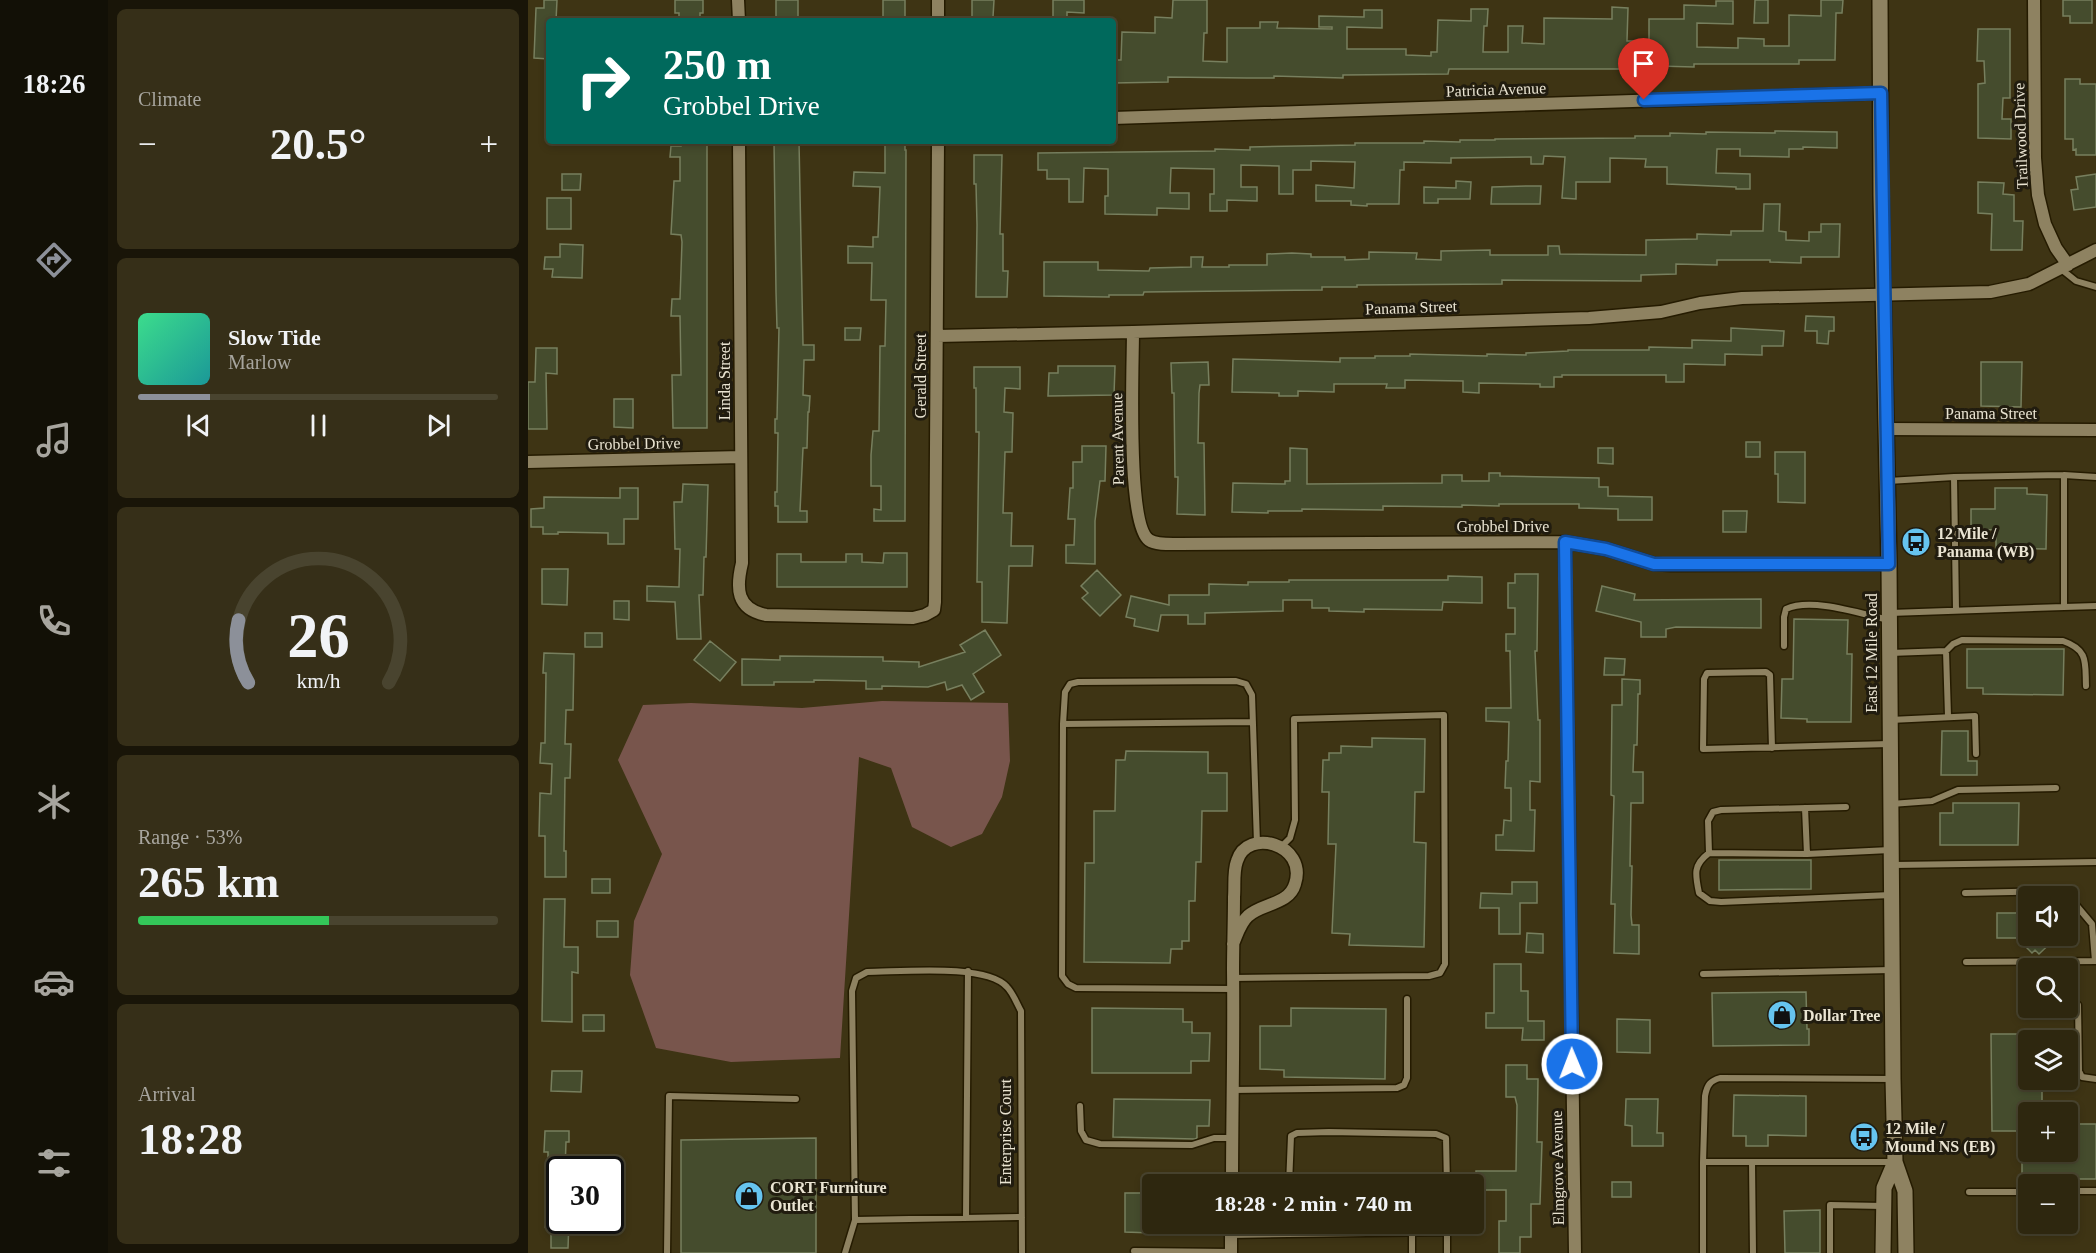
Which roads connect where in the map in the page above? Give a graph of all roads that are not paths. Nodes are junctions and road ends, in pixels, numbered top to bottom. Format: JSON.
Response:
{"nodes":[{"id":1,"x":738,"y":0,"type":"edge"},
{"id":2,"x":938,"y":0,"type":"edge"},
{"id":3,"x":1880,"y":0,"type":"edge"},
{"id":4,"x":2034,"y":0,"type":"edge"},
{"id":5,"x":738,"y":18,"type":"edge"},
{"id":6,"x":938,"y":18,"type":"edge"},
{"id":7,"x":1881,"y":93,"type":"junction"},
{"id":8,"x":1116,"y":118,"type":"edge"},
{"id":9,"x":739,"y":144,"type":"edge"},
{"id":10,"x":938,"y":144,"type":"edge"},
{"id":11,"x":2096,"y":250,"type":"edge"},
{"id":12,"x":2064,"y":267,"type":"junction"},
{"id":13,"x":2096,"y":288,"type":"edge"},
{"id":14,"x":1883,"y":295,"type":"junction"},
{"id":15,"x":1133,"y":332,"type":"junction"},
{"id":16,"x":937,"y":336,"type":"junction"},
{"id":17,"x":1886,"y":429,"type":"junction"},
{"id":18,"x":2096,"y":430,"type":"edge"},
{"id":19,"x":741,"y":457,"type":"junction"},
{"id":20,"x":528,"y":462,"type":"edge"},
{"id":21,"x":2064,"y":475,"type":"junction"},
{"id":22,"x":1954,"y":477,"type":"junction"},
{"id":23,"x":2096,"y":477,"type":"edge"},
{"id":24,"x":1887,"y":481,"type":"junction"},
{"id":25,"x":1150,"y":541,"type":"joint"},
{"id":26,"x":1565,"y":542,"type":"junction"},
{"id":27,"x":1889,"y":564,"type":"junction"},
{"id":28,"x":2096,"y":606,"type":"edge"},
{"id":29,"x":2064,"y":607,"type":"junction"},
{"id":30,"x":1956,"y":610,"type":"junction"},
{"id":31,"x":756,"y":613,"type":"joint"},
{"id":32,"x":1889,"y":616,"type":"junction"},
{"id":33,"x":1784,"y":646,"type":"dead end"},
{"id":34,"x":1946,"y":651,"type":"junction"},
{"id":35,"x":1890,"y":653,"type":"junction"},
{"id":36,"x":2086,"y":686,"type":"dead end"},
{"id":37,"x":1948,"y":716,"type":"junction"},
{"id":38,"x":1890,"y":720,"type":"junction"},
{"id":39,"x":1253,"y":722,"type":"junction"},
{"id":40,"x":1064,"y":724,"type":"junction"},
{"id":41,"x":1890,"y":744,"type":"junction"},
{"id":42,"x":1772,"y":748,"type":"junction"},
{"id":43,"x":1976,"y":754,"type":"dead end"},
{"id":44,"x":2056,"y":788,"type":"dead end"},
{"id":45,"x":1890,"y":804,"type":"junction"},
{"id":46,"x":1846,"y":807,"type":"dead end"},
{"id":47,"x":1805,"y":808,"type":"junction"},
{"id":48,"x":1257,"y":844,"type":"junction"},
{"id":49,"x":1281,"y":847,"type":"junction"},
{"id":50,"x":1709,"y":853,"type":"junction"},
{"id":51,"x":1807,"y":854,"type":"junction"},
{"id":52,"x":1890,"y":858,"type":"junction"},
{"id":53,"x":2096,"y":862,"type":"edge"},
{"id":54,"x":2018,"y":892,"type":"edge"},
{"id":55,"x":1965,"y":893,"type":"dead end"},
{"id":56,"x":1891,"y":895,"type":"junction"},
{"id":57,"x":2078,"y":907,"type":"edge"},
{"id":58,"x":1233,"y":944,"type":"junction"},
{"id":59,"x":2096,"y":961,"type":"edge"},
{"id":60,"x":1966,"y":962,"type":"dead end"},
{"id":61,"x":1891,"y":970,"type":"junction"},
{"id":62,"x":968,"y":971,"type":"junction"},
{"id":63,"x":1703,"y":975,"type":"dead end"},
{"id":64,"x":1233,"y":983,"type":"junction"},
{"id":65,"x":1407,"y":999,"type":"dead end"},
{"id":66,"x":2078,"y":1005,"type":"dead end"},
{"id":67,"x":1893,"y":1079,"type":"junction"},
{"id":68,"x":2096,"y":1079,"type":"edge"},
{"id":69,"x":1232,"y":1090,"type":"junction"},
{"id":70,"x":796,"y":1099,"type":"dead end"},
{"id":71,"x":1080,"y":1106,"type":"dead end"},
{"id":72,"x":1232,"y":1138,"type":"junction"},
{"id":73,"x":1703,"y":1161,"type":"junction"},
{"id":74,"x":1752,"y":1162,"type":"junction"},
{"id":75,"x":1894,"y":1162,"type":"junction"},
{"id":76,"x":1232,"y":1174,"type":"edge"},
{"id":77,"x":1289,"y":1174,"type":"edge"},
{"id":78,"x":1447,"y":1174,"type":"edge"},
{"id":79,"x":2078,"y":1191,"type":"edge"},
{"id":80,"x":2096,"y":1191,"type":"edge"},
{"id":81,"x":1969,"y":1192,"type":"dead end"},
{"id":82,"x":2018,"y":1192,"type":"edge"},
{"id":83,"x":1884,"y":1206,"type":"junction"},
{"id":84,"x":1022,"y":1217,"type":"junction"},
{"id":85,"x":966,"y":1218,"type":"junction"},
{"id":86,"x":855,"y":1220,"type":"junction"},
{"id":87,"x":1231,"y":1234,"type":"edge"},
{"id":88,"x":1412,"y":1234,"type":"edge"},
{"id":89,"x":1447,"y":1234,"type":"edge"},
{"id":90,"x":1134,"y":1251,"type":"dead end"},
{"id":91,"x":1231,"y":1252,"type":"edge"},
{"id":92,"x":667,"y":1253,"type":"edge"},
{"id":93,"x":845,"y":1253,"type":"edge"},
{"id":94,"x":1022,"y":1253,"type":"edge"},
{"id":95,"x":1412,"y":1253,"type":"edge"},
{"id":96,"x":1447,"y":1253,"type":"edge"},
{"id":97,"x":1575,"y":1253,"type":"edge"},
{"id":98,"x":1702,"y":1253,"type":"edge"},
{"id":99,"x":1753,"y":1253,"type":"edge"},
{"id":100,"x":1830,"y":1253,"type":"edge"},
{"id":101,"x":1883,"y":1253,"type":"edge"},
{"id":102,"x":1906,"y":1253,"type":"edge"}],
"edges":[{"from":1,"to":5,"type":"street"},
{"from":2,"to":6,"type":"street"},
{"from":3,"to":7,"type":"main road","name":"East 12 Mile Road"},
{"from":4,"to":12,"type":"street","name":"Trailwood Drive"},
{"from":7,"to":8,"type":"street","name":"Patricia Avenue"},
{"from":7,"to":14,"type":"main road","name":"East 12 Mile Road"},
{"from":9,"to":19,"type":"street","name":"Linda Street"},
{"from":10,"to":16,"type":"street","name":"Gerald Street"},
{"from":11,"to":12,"type":"street","name":"Panama Street"},
{"from":12,"to":13,"type":"lane"},
{"from":12,"to":14,"type":"street","name":"Panama Street"},
{"from":14,"to":15,"type":"street","name":"Panama Street"},
{"from":14,"to":17,"type":"main road","name":"East 12 Mile Road"},
{"from":15,"to":16,"type":"street","name":"Panama Street"},
{"from":15,"to":25,"type":"street","name":"Parent Avenue"},
{"from":16,"to":31,"type":"street","name":"Gerald Street"},
{"from":17,"to":18,"type":"street","name":"Panama Street"},
{"from":17,"to":24,"type":"main road","name":"East 12 Mile Road"},
{"from":19,"to":20,"type":"street","name":"Grobbel Drive"},
{"from":19,"to":31,"type":"street","name":"Linda Street"},
{"from":21,"to":22,"type":"lane"},
{"from":21,"to":23,"type":"lane"},
{"from":21,"to":29,"type":"lane"},
{"from":22,"to":24,"type":"lane"},
{"from":22,"to":30,"type":"lane"},
{"from":24,"to":27,"type":"main road","name":"East 12 Mile Road"},
{"from":25,"to":26,"type":"street","name":"Grobbel Drive"},
{"from":26,"to":27,"type":"street","name":"Grobbel Drive"},
{"from":26,"to":97,"type":"street","name":"Elmgrove Avenue"},
{"from":27,"to":32,"type":"main road","name":"East 12 Mile Road"},
{"from":28,"to":29,"type":"lane"},
{"from":29,"to":30,"type":"lane"},
{"from":30,"to":32,"type":"lane"},
{"from":32,"to":33,"type":"lane"},
{"from":32,"to":35,"type":"main road","name":"East 12 Mile Road"},
{"from":34,"to":35,"type":"lane"},
{"from":34,"to":36,"type":"lane"},
{"from":34,"to":37,"type":"lane"},
{"from":35,"to":38,"type":"main road","name":"East 12 Mile Road"},
{"from":37,"to":38,"type":"lane"},
{"from":37,"to":43,"type":"lane"},
{"from":38,"to":41,"type":"main road","name":"East 12 Mile Road"},
{"from":39,"to":40,"type":"lane"},
{"from":39,"to":40,"type":"lane"},
{"from":39,"to":48,"type":"lane"},
{"from":40,"to":64,"type":"lane"},
{"from":41,"to":42,"type":"lane"},
{"from":41,"to":45,"type":"main road","name":"East 12 Mile Road"},
{"from":42,"to":42,"type":"lane"},
{"from":44,"to":45,"type":"lane"},
{"from":45,"to":52,"type":"main road","name":"East 12 Mile Road"},
{"from":46,"to":47,"type":"lane"},
{"from":47,"to":50,"type":"lane"},
{"from":47,"to":51,"type":"lane"},
{"from":48,"to":49,"type":"street"},
{"from":48,"to":58,"type":"street"},
{"from":49,"to":58,"type":"street"},
{"from":49,"to":64,"type":"lane"},
{"from":50,"to":51,"type":"lane"},
{"from":50,"to":56,"type":"lane"},
{"from":51,"to":52,"type":"lane"},
{"from":52,"to":53,"type":"lane"},
{"from":52,"to":56,"type":"main road","name":"East 12 Mile Road"},
{"from":54,"to":55,"type":"lane"},
{"from":56,"to":61,"type":"main road","name":"East 12 Mile Road"},
{"from":57,"to":59,"type":"lane"},
{"from":58,"to":64,"type":"street"},
{"from":59,"to":60,"type":"lane"},
{"from":61,"to":63,"type":"lane"},
{"from":61,"to":67,"type":"main road","name":"East 12 Mile Road"},
{"from":62,"to":84,"type":"lane","name":"Enterprise Court"},
{"from":62,"to":85,"type":"lane"},
{"from":62,"to":86,"type":"lane"},
{"from":64,"to":69,"type":"street"},
{"from":65,"to":69,"type":"lane"},
{"from":66,"to":68,"type":"lane"},
{"from":67,"to":73,"type":"lane"},
{"from":67,"to":75,"type":"main road","name":"East 12 Mile Road"},
{"from":69,"to":72,"type":"street"},
{"from":70,"to":92,"type":"lane"},
{"from":71,"to":72,"type":"lane"},
{"from":72,"to":76,"type":"street"},
{"from":73,"to":74,"type":"lane"},
{"from":73,"to":98,"type":"lane"},
{"from":74,"to":75,"type":"lane"},
{"from":74,"to":99,"type":"lane"},
{"from":75,"to":83,"type":"main road","name":"East 12 Mile Road"},
{"from":75,"to":102,"type":"main road","name":"East 12 Mile Road"},
{"from":77,"to":78,"type":"lane"},
{"from":79,"to":80,"type":"lane"},
{"from":81,"to":82,"type":"lane"},
{"from":83,"to":100,"type":"lane"},
{"from":83,"to":101,"type":"main road","name":"East 12 Mile Road"},
{"from":84,"to":85,"type":"lane"},
{"from":84,"to":94,"type":"lane","name":"Enterprise Court"},
{"from":85,"to":86,"type":"lane"},
{"from":86,"to":93,"type":"lane"},
{"from":87,"to":91,"type":"street"},
{"from":88,"to":95,"type":"lane"},
{"from":89,"to":96,"type":"lane"},
{"from":90,"to":91,"type":"lane"}]}
